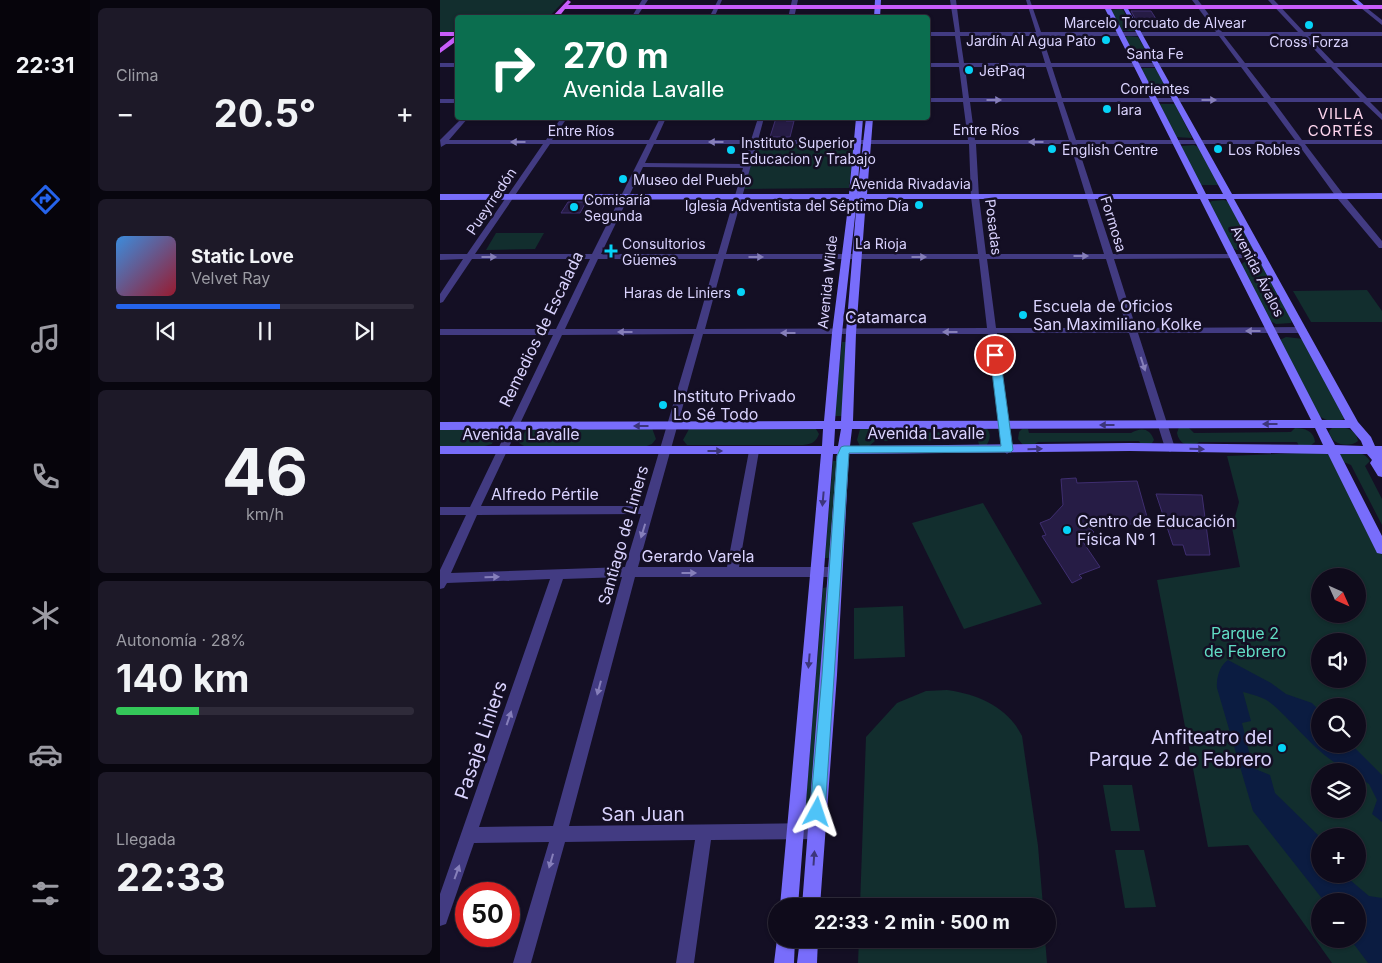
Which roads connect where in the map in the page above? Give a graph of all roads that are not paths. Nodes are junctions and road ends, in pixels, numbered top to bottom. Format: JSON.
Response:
{"nodes":[{"id":1,"x":570,"y":0,"type":"edge"},
{"id":2,"x":1355,"y":0,"type":"edge"},
{"id":3,"x":642,"y":4,"type":"edge"},
{"id":4,"x":718,"y":4,"type":"edge"},
{"id":5,"x":794,"y":4,"type":"edge"},
{"id":6,"x":869,"y":4,"type":"edge"},
{"id":7,"x":878,"y":4,"type":"edge"},
{"id":8,"x":953,"y":4,"type":"edge"},
{"id":9,"x":1030,"y":4,"type":"edge"},
{"id":10,"x":1108,"y":4,"type":"edge"},
{"id":11,"x":1122,"y":4,"type":"edge"},
{"id":12,"x":1198,"y":4,"type":"edge"},
{"id":13,"x":1274,"y":4,"type":"edge"},
{"id":14,"x":1362,"y":6,"type":"junction"},
{"id":15,"x":1382,"y":6,"type":"edge"},
{"id":16,"x":564,"y":7,"type":"junction"},
{"id":17,"x":557,"y":15,"type":"edge"},
{"id":18,"x":635,"y":15,"type":"edge"},
{"id":19,"x":1382,"y":23,"type":"edge"},
{"id":20,"x":440,"y":34,"type":"edge"},
{"id":21,"x":449,"y":34,"type":"junction"},
{"id":22,"x":930,"y":34,"type":"edge"},
{"id":23,"x":956,"y":34,"type":"junction"},
{"id":24,"x":1039,"y":34,"type":"junction"},
{"id":25,"x":1121,"y":34,"type":"junction"},
{"id":26,"x":1139,"y":34,"type":"junction"},
{"id":27,"x":1220,"y":34,"type":"junction"},
{"id":28,"x":1303,"y":34,"type":"junction"},
{"id":29,"x":1382,"y":34,"type":"edge"},
{"id":30,"x":455,"y":35,"type":"edge"},
{"id":31,"x":455,"y":37,"type":"edge"},
{"id":32,"x":440,"y":42,"type":"edge"},
{"id":33,"x":440,"y":52,"type":"edge"},
{"id":34,"x":440,"y":65,"type":"edge"},
{"id":35,"x":455,"y":65,"type":"edge"},
{"id":36,"x":930,"y":65,"type":"edge"},
{"id":37,"x":961,"y":65,"type":"junction"},
{"id":38,"x":1050,"y":65,"type":"junction"},
{"id":39,"x":1136,"y":65,"type":"junction"},
{"id":40,"x":1156,"y":65,"type":"junction"},
{"id":41,"x":1244,"y":65,"type":"junction"},
{"id":42,"x":1332,"y":65,"type":"junction"},
{"id":43,"x":1382,"y":65,"type":"edge"},
{"id":44,"x":930,"y":100,"type":"edge"},
{"id":45,"x":965,"y":100,"type":"junction"},
{"id":46,"x":1154,"y":100,"type":"junction"},
{"id":47,"x":1176,"y":100,"type":"junction"},
{"id":48,"x":1269,"y":100,"type":"junction"},
{"id":49,"x":1365,"y":100,"type":"junction"},
{"id":50,"x":1382,"y":100,"type":"edge"},
{"id":51,"x":440,"y":101,"type":"edge"},
{"id":52,"x":455,"y":101,"type":"edge"},
{"id":53,"x":1060,"y":101,"type":"junction"},
{"id":54,"x":1382,"y":118,"type":"edge"},
{"id":55,"x":463,"y":120,"type":"edge"},
{"id":56,"x":563,"y":120,"type":"edge"},
{"id":57,"x":662,"y":120,"type":"edge"},
{"id":58,"x":760,"y":120,"type":"edge"},
{"id":59,"x":859,"y":120,"type":"edge"},
{"id":60,"x":869,"y":120,"type":"edge"},
{"id":61,"x":754,"y":142,"type":"junction"},
{"id":62,"x":972,"y":142,"type":"junction"},
{"id":63,"x":1073,"y":142,"type":"junction"},
{"id":64,"x":1175,"y":142,"type":"junction"},
{"id":65,"x":1198,"y":142,"type":"junction"},
{"id":66,"x":1301,"y":142,"type":"junction"},
{"id":67,"x":1382,"y":142,"type":"edge"},
{"id":68,"x":547,"y":143,"type":"junction"},
{"id":69,"x":650,"y":143,"type":"junction"},
{"id":70,"x":857,"y":143,"type":"junction"},
{"id":71,"x":866,"y":143,"type":"junction"},
{"id":72,"x":441,"y":144,"type":"edge"},
{"id":73,"x":639,"y":165,"type":"junction"},
{"id":74,"x":747,"y":166,"type":"junction"},
{"id":75,"x":440,"y":191,"type":"edge"},
{"id":76,"x":1382,"y":191,"type":"edge"},
{"id":77,"x":1202,"y":193,"type":"junction"},
{"id":78,"x":1338,"y":193,"type":"junction"},
{"id":79,"x":512,"y":194,"type":"junction"},
{"id":80,"x":626,"y":194,"type":"junction"},
{"id":81,"x":739,"y":194,"type":"junction"},
{"id":82,"x":852,"y":194,"type":"junction"},
{"id":83,"x":864,"y":194,"type":"junction"},
{"id":84,"x":975,"y":194,"type":"junction"},
{"id":85,"x":1090,"y":194,"type":"junction"},
{"id":86,"x":1227,"y":194,"type":"junction"},
{"id":87,"x":1382,"y":196,"type":"edge"},
{"id":88,"x":440,"y":197,"type":"edge"},
{"id":89,"x":1382,"y":246,"type":"edge"},
{"id":90,"x":722,"y":256,"type":"junction"},
{"id":91,"x":983,"y":256,"type":"junction"},
{"id":92,"x":1109,"y":256,"type":"junction"},
{"id":93,"x":1234,"y":256,"type":"junction"},
{"id":94,"x":1262,"y":256,"type":"junction"},
{"id":95,"x":440,"y":257,"type":"edge"},
{"id":96,"x":469,"y":257,"type":"junction"},
{"id":97,"x":845,"y":257,"type":"junction"},
{"id":98,"x":859,"y":257,"type":"junction"},
{"id":99,"x":594,"y":258,"type":"junction"},
{"id":100,"x":440,"y":300,"type":"edge"},
{"id":101,"x":1272,"y":330,"type":"junction"},
{"id":102,"x":1302,"y":330,"type":"junction"},
{"id":103,"x":440,"y":332,"type":"edge"},
{"id":104,"x":559,"y":332,"type":"junction"},
{"id":105,"x":699,"y":332,"type":"junction"},
{"id":106,"x":851,"y":332,"type":"junction"},
{"id":107,"x":992,"y":332,"type":"junction"},
{"id":108,"x":1132,"y":332,"type":"junction"},
{"id":109,"x":837,"y":333,"type":"junction"},
{"id":110,"x":829,"y":424,"type":"junction"},
{"id":111,"x":1004,"y":424,"type":"junction"},
{"id":112,"x":1318,"y":424,"type":"junction"},
{"id":113,"x":1353,"y":424,"type":"junction"},
{"id":114,"x":673,"y":425,"type":"junction"},
{"id":115,"x":847,"y":425,"type":"junction"},
{"id":116,"x":1162,"y":425,"type":"junction"},
{"id":117,"x":440,"y":426,"type":"edge"},
{"id":118,"x":513,"y":426,"type":"junction"},
{"id":119,"x":1382,"y":442,"type":"edge"},
{"id":120,"x":1373,"y":447,"type":"edge"},
{"id":121,"x":1170,"y":448,"type":"junction"},
{"id":122,"x":440,"y":450,"type":"edge"},
{"id":123,"x":502,"y":450,"type":"junction"},
{"id":124,"x":827,"y":450,"type":"junction"},
{"id":125,"x":844,"y":450,"type":"junction"},
{"id":126,"x":1007,"y":450,"type":"junction"},
{"id":127,"x":1332,"y":450,"type":"junction"},
{"id":128,"x":666,"y":451,"type":"junction"},
{"id":129,"x":754,"y":451,"type":"junction"},
{"id":130,"x":1382,"y":474,"type":"edge"},
{"id":131,"x":440,"y":510,"type":"edge"},
{"id":132,"x":649,"y":510,"type":"junction"},
{"id":133,"x":473,"y":511,"type":"junction"},
{"id":134,"x":1382,"y":549,"type":"edge"},
{"id":135,"x":630,"y":572,"type":"junction"},
{"id":136,"x":835,"y":572,"type":"junction"},
{"id":137,"x":732,"y":573,"type":"junction"},
{"id":138,"x":816,"y":573,"type":"junction"},
{"id":139,"x":558,"y":574,"type":"junction"},
{"id":140,"x":441,"y":580,"type":"edge"},
{"id":141,"x":795,"y":832,"type":"junction"},
{"id":142,"x":816,"y":832,"type":"junction"},
{"id":143,"x":559,"y":834,"type":"junction"},
{"id":144,"x":704,"y":834,"type":"junction"},
{"id":145,"x":470,"y":836,"type":"junction"},
{"id":146,"x":790,"y":898,"type":"edge"},
{"id":147,"x":812,"y":898,"type":"edge"},
{"id":148,"x":440,"y":918,"type":"edge"},
{"id":149,"x":785,"y":948,"type":"edge"},
{"id":150,"x":808,"y":948,"type":"edge"},
{"id":151,"x":522,"y":963,"type":"edge"},
{"id":152,"x":685,"y":963,"type":"edge"},
{"id":153,"x":784,"y":963,"type":"edge"},
{"id":154,"x":807,"y":963,"type":"edge"}],
"edges":[{"from":1,"to":16,"type":"main road"},
{"from":2,"to":14,"type":"main road"},
{"from":3,"to":4,"type":"main road"},
{"from":3,"to":16,"type":"main road"},
{"from":3,"to":18,"type":"street"},
{"from":4,"to":5,"type":"main road"},
{"from":5,"to":6,"type":"main road"},
{"from":6,"to":7,"type":"main road"},
{"from":7,"to":8,"type":"main road"},
{"from":8,"to":9,"type":"main road"},
{"from":8,"to":23,"type":"street","name":"Posadas"},
{"from":9,"to":10,"type":"main road"},
{"from":9,"to":24,"type":"street","name":"Formosa"},
{"from":10,"to":11,"type":"main road"},
{"from":10,"to":25,"type":"main road","name":"Avenida Ávalos"},
{"from":11,"to":12,"type":"main road"},
{"from":11,"to":26,"type":"main road","name":"Avenida Ávalos"},
{"from":12,"to":13,"type":"main road"},
{"from":12,"to":27,"type":"street"},
{"from":13,"to":14,"type":"main road"},
{"from":13,"to":28,"type":"street"},
{"from":14,"to":15,"type":"main road"},
{"from":14,"to":19,"type":"street"},
{"from":16,"to":17,"type":"main road"},
{"from":20,"to":21,"type":"main road"},
{"from":21,"to":30,"type":"main road"},
{"from":21,"to":32,"type":"main road"},
{"from":22,"to":23,"type":"street","name":"Marcelo Torcuato de Alvear"},
{"from":23,"to":24,"type":"street","name":"Marcelo Torcuato de Alvear"},
{"from":23,"to":37,"type":"street","name":"Posadas"},
{"from":24,"to":25,"type":"street","name":"Marcelo Torcuato de Alvear"},
{"from":24,"to":38,"type":"street","name":"Formosa"},
{"from":25,"to":26,"type":"street","name":"Marcelo Torcuato de Alvear"},
{"from":25,"to":39,"type":"main road","name":"Avenida Ávalos"},
{"from":26,"to":27,"type":"street","name":"Marcelo Torcuato de Alvear"},
{"from":26,"to":40,"type":"main road","name":"Avenida Ávalos"},
{"from":27,"to":28,"type":"street","name":"Marcelo Torcuato de Alvear"},
{"from":27,"to":41,"type":"street"},
{"from":28,"to":29,"type":"street","name":"Marcelo Torcuato de Alvear"},
{"from":28,"to":42,"type":"street"},
{"from":31,"to":33,"type":"main road"},
{"from":34,"to":35,"type":"street"},
{"from":36,"to":37,"type":"street","name":"Santa Fe"},
{"from":37,"to":38,"type":"street","name":"Santa Fe"},
{"from":37,"to":45,"type":"street","name":"Posadas"},
{"from":38,"to":39,"type":"street","name":"Santa Fe"},
{"from":38,"to":53,"type":"street","name":"Formosa"},
{"from":39,"to":40,"type":"street","name":"Santa Fe"},
{"from":39,"to":46,"type":"main road","name":"Avenida Ávalos"},
{"from":40,"to":41,"type":"street","name":"Santa Fe"},
{"from":40,"to":47,"type":"main road","name":"Avenida Ávalos"},
{"from":41,"to":42,"type":"street","name":"Santa Fe"},
{"from":41,"to":48,"type":"street"},
{"from":42,"to":43,"type":"street","name":"Santa Fe"},
{"from":42,"to":49,"type":"street"},
{"from":44,"to":45,"type":"street","name":"Corrientes"},
{"from":45,"to":53,"type":"street","name":"Corrientes","one_way":true},
{"from":45,"to":62,"type":"street","name":"Posadas"},
{"from":46,"to":47,"type":"street","name":"Corrientes"},
{"from":46,"to":53,"type":"street","name":"Corrientes"},
{"from":46,"to":64,"type":"main road","name":"Avenida Ávalos"},
{"from":47,"to":48,"type":"street","name":"Corrientes","one_way":true},
{"from":47,"to":65,"type":"main road","name":"Avenida Ávalos"},
{"from":48,"to":49,"type":"street","name":"Corrientes"},
{"from":48,"to":66,"type":"street"},
{"from":49,"to":50,"type":"street","name":"Corrientes"},
{"from":49,"to":54,"type":"street"},
{"from":51,"to":52,"type":"street"},
{"from":53,"to":63,"type":"street","name":"Formosa"},
{"from":55,"to":72,"type":"street"},
{"from":56,"to":68,"type":"street","name":"Pueyrredón"},
{"from":57,"to":69,"type":"street","name":"Remedios de Escalada"},
{"from":58,"to":61,"type":"street","name":"Santiago de Liniers"},
{"from":59,"to":70,"type":"main road","name":"Avenida Wilde"},
{"from":60,"to":71,"type":"main road","name":"Avenida Wilde"},
{"from":61,"to":69,"type":"street","name":"Entre Ríos","one_way":true},
{"from":61,"to":70,"type":"street","name":"Entre Ríos"},
{"from":61,"to":74,"type":"street","name":"Santiago de Liniers"},
{"from":63,"to":62,"type":"street","name":"Entre Ríos","one_way":true},
{"from":62,"to":71,"type":"street","name":"Entre Ríos"},
{"from":62,"to":84,"type":"street","name":"Posadas"},
{"from":63,"to":64,"type":"street","name":"Entre Ríos"},
{"from":63,"to":85,"type":"street","name":"Formosa"},
{"from":64,"to":65,"type":"street","name":"Entre Ríos"},
{"from":64,"to":77,"type":"main road","name":"Avenida Ávalos"},
{"from":65,"to":66,"type":"street","name":"Entre Ríos"},
{"from":65,"to":86,"type":"main road","name":"Avenida Ávalos"},
{"from":66,"to":67,"type":"street","name":"Entre Ríos"},
{"from":66,"to":78,"type":"street"},
{"from":68,"to":69,"type":"street","name":"Entre Ríos"},
{"from":68,"to":72,"type":"street","name":"Entre Ríos","one_way":true},
{"from":68,"to":79,"type":"street","name":"Pueyrredón"},
{"from":69,"to":73,"type":"street","name":"Remedios de Escalada"},
{"from":70,"to":71,"type":"street","name":"Entre Ríos"},
{"from":70,"to":82,"type":"main road","name":"Avenida Wilde"},
{"from":71,"to":83,"type":"main road","name":"Avenida Wilde"},
{"from":73,"to":74,"type":"street"},
{"from":73,"to":80,"type":"street","name":"Remedios de Escalada"},
{"from":74,"to":81,"type":"street","name":"Santiago de Liniers"},
{"from":75,"to":79,"type":"main road","name":"Avenida Rivadavia"},
{"from":76,"to":78,"type":"main road","name":"Avenida Rivadavia"},
{"from":77,"to":85,"type":"main road","name":"Avenida Rivadavia"},
{"from":77,"to":86,"type":"main road","name":"Avenida Rivadavia"},
{"from":77,"to":93,"type":"main road","name":"Avenida Ávalos"},
{"from":78,"to":86,"type":"main road","name":"Avenida Rivadavia"},
{"from":78,"to":87,"type":"main road","name":"Avenida Rivadavia"},
{"from":78,"to":89,"type":"street"},
{"from":79,"to":80,"type":"main road","name":"Avenida Rivadavia"},
{"from":79,"to":88,"type":"main road","name":"Avenida Rivadavia"},
{"from":79,"to":96,"type":"street","name":"Pueyrredón"},
{"from":80,"to":81,"type":"main road","name":"Avenida Rivadavia"},
{"from":80,"to":99,"type":"street","name":"Remedios de Escalada"},
{"from":81,"to":82,"type":"main road","name":"Avenida Rivadavia"},
{"from":81,"to":90,"type":"street","name":"Santiago de Liniers"},
{"from":82,"to":83,"type":"main road","name":"Avenida Rivadavia"},
{"from":82,"to":97,"type":"main road","name":"Avenida Wilde"},
{"from":83,"to":84,"type":"main road","name":"Avenida Rivadavia"},
{"from":83,"to":98,"type":"main road","name":"Avenida Wilde"},
{"from":84,"to":85,"type":"main road","name":"Avenida Rivadavia"},
{"from":84,"to":91,"type":"street","name":"Posadas"},
{"from":85,"to":92,"type":"street","name":"Formosa"},
{"from":86,"to":94,"type":"main road","name":"Avenida Ávalos"},
{"from":90,"to":97,"type":"street","name":"La Rioja","one_way":true},
{"from":90,"to":99,"type":"street","name":"La Rioja"},
{"from":90,"to":105,"type":"street","name":"Santiago de Liniers"},
{"from":91,"to":92,"type":"street","name":"La Rioja","one_way":true},
{"from":98,"to":91,"type":"street","name":"La Rioja","one_way":true},
{"from":91,"to":107,"type":"street","name":"Posadas"},
{"from":92,"to":93,"type":"street","name":"La Rioja"},
{"from":92,"to":108,"type":"street","name":"Formosa"},
{"from":93,"to":94,"type":"street","name":"La Rioja"},
{"from":93,"to":101,"type":"main road","name":"Avenida Ávalos"},
{"from":94,"to":102,"type":"main road","name":"Avenida Ávalos"},
{"from":95,"to":96,"type":"street","name":"La Rioja"},
{"from":96,"to":99,"type":"street","name":"La Rioja","one_way":true},
{"from":96,"to":100,"type":"street","name":"Pueyrredón"},
{"from":97,"to":98,"type":"street","name":"La Rioja"},
{"from":97,"to":109,"type":"main road","name":"Avenida Wilde"},
{"from":98,"to":106,"type":"main road","name":"Avenida Wilde"},
{"from":99,"to":104,"type":"street","name":"Remedios de Escalada"},
{"from":101,"to":102,"type":"street","name":"Catamarca"},
{"from":101,"to":108,"type":"street","name":"Catamarca","one_way":true},
{"from":101,"to":112,"type":"main road","name":"Avenida Ávalos"},
{"from":102,"to":113,"type":"main road","name":"Avenida Ávalos"},
{"from":103,"to":104,"type":"street","name":"Catamarca"},
{"from":105,"to":104,"type":"street","name":"Catamarca","one_way":true},
{"from":104,"to":118,"type":"street","name":"Remedios de Escalada"},
{"from":109,"to":105,"type":"street","name":"Catamarca","one_way":true},
{"from":105,"to":114,"type":"street","name":"Santiago de Liniers"},
{"from":107,"to":106,"type":"street","name":"Catamarca","one_way":true},
{"from":106,"to":109,"type":"street","name":"Catamarca"},
{"from":106,"to":115,"type":"main road","name":"Avenida Wilde"},
{"from":107,"to":108,"type":"street","name":"Catamarca"},
{"from":107,"to":111,"type":"street","name":"Posadas"},
{"from":108,"to":116,"type":"street","name":"Formosa","one_way":true},
{"from":109,"to":110,"type":"main road","name":"Avenida Wilde"},
{"from":110,"to":114,"type":"main road","name":"Avenida Lavalle"},
{"from":110,"to":115,"type":"main road","name":"Avenida Lavalle"},
{"from":110,"to":124,"type":"main road","name":"Avenida Wilde"},
{"from":111,"to":115,"type":"main road","name":"Avenida Lavalle"},
{"from":116,"to":111,"type":"main road","name":"Avenida Lavalle","one_way":true},
{"from":111,"to":126,"type":"street","name":"Posadas"},
{"from":112,"to":113,"type":"main road","name":"Avenida Lavalle"},
{"from":112,"to":116,"type":"main road","name":"Avenida Lavalle","one_way":true},
{"from":112,"to":127,"type":"main road","name":"Avenida Ávalos"},
{"from":113,"to":120,"type":"main road","name":"Avenida Ávalos"},
{"from":114,"to":118,"type":"main road","name":"Avenida Lavalle","one_way":true},
{"from":114,"to":128,"type":"street","name":"Santiago de Liniers"},
{"from":115,"to":125,"type":"main road","name":"Avenida Wilde"},
{"from":116,"to":121,"type":"street","name":"Formosa"},
{"from":117,"to":118,"type":"main road","name":"Avenida Lavalle"},
{"from":118,"to":123,"type":"street","name":"Remedios de Escalada"},
{"from":119,"to":120,"type":"main road","name":"Avenida Lavalle"},
{"from":120,"to":127,"type":"main road","name":"Avenida Lavalle"},
{"from":120,"to":130,"type":"main road","name":"Avenida Ávalos"},
{"from":126,"to":121,"type":"main road","name":"Avenida Lavalle","one_way":true},
{"from":121,"to":127,"type":"main road","name":"Avenida Lavalle","one_way":true},
{"from":122,"to":123,"type":"main road","name":"Avenida Lavalle"},
{"from":123,"to":128,"type":"main road","name":"Avenida Lavalle"},
{"from":123,"to":133,"type":"street","name":"Remedios de Escalada"},
{"from":124,"to":125,"type":"main road","name":"Avenida Lavalle"},
{"from":124,"to":129,"type":"main road","name":"Avenida Lavalle"},
{"from":124,"to":138,"type":"main road","name":"Avenida Wilde","one_way":true},
{"from":125,"to":126,"type":"main road","name":"Avenida Lavalle"},
{"from":125,"to":136,"type":"main road","name":"Avenida Wilde"},
{"from":127,"to":134,"type":"main road","name":"Avenida Ávalos"},
{"from":128,"to":129,"type":"main road","name":"Avenida Lavalle","one_way":true},
{"from":128,"to":132,"type":"street","name":"Santiago de Liniers"},
{"from":129,"to":137,"type":"street"},
{"from":131,"to":133,"type":"street","name":"Alfredo Pértile"},
{"from":132,"to":133,"type":"street","name":"Alfredo Pértile"},
{"from":132,"to":135,"type":"street","name":"Santiago de Liniers","one_way":true},
{"from":133,"to":140,"type":"street","name":"Remedios de Escalada"},
{"from":135,"to":137,"type":"street","name":"Gerardo Varela","one_way":true},
{"from":135,"to":139,"type":"street","name":"Gerardo Varela"},
{"from":135,"to":143,"type":"street","name":"Santiago de Liniers","one_way":true},
{"from":136,"to":138,"type":"street","name":"Gerardo Varela"},
{"from":136,"to":142,"type":"main road","name":"Avenida Wilde"},
{"from":137,"to":138,"type":"street","name":"Gerardo Varela"},
{"from":138,"to":141,"type":"main road","name":"Avenida Wilde","one_way":true},
{"from":140,"to":139,"type":"street","name":"Gerardo Varela","one_way":true},
{"from":145,"to":139,"type":"street","name":"Pasaje Liniers","one_way":true},
{"from":141,"to":142,"type":"street","name":"San Juan"},
{"from":141,"to":144,"type":"street","name":"San Juan"},
{"from":141,"to":146,"type":"main road","name":"Avenida Wilde"},
{"from":147,"to":142,"type":"main road","name":"Avenida Wilde","one_way":true},
{"from":143,"to":144,"type":"street","name":"San Juan"},
{"from":143,"to":145,"type":"street","name":"San Juan"},
{"from":143,"to":151,"type":"street","name":"Santiago de Liniers","one_way":true},
{"from":144,"to":152,"type":"street"},
{"from":148,"to":145,"type":"street","name":"Pasaje Liniers","one_way":true},
{"from":149,"to":153,"type":"main road"},
{"from":150,"to":154,"type":"main road"}]}
